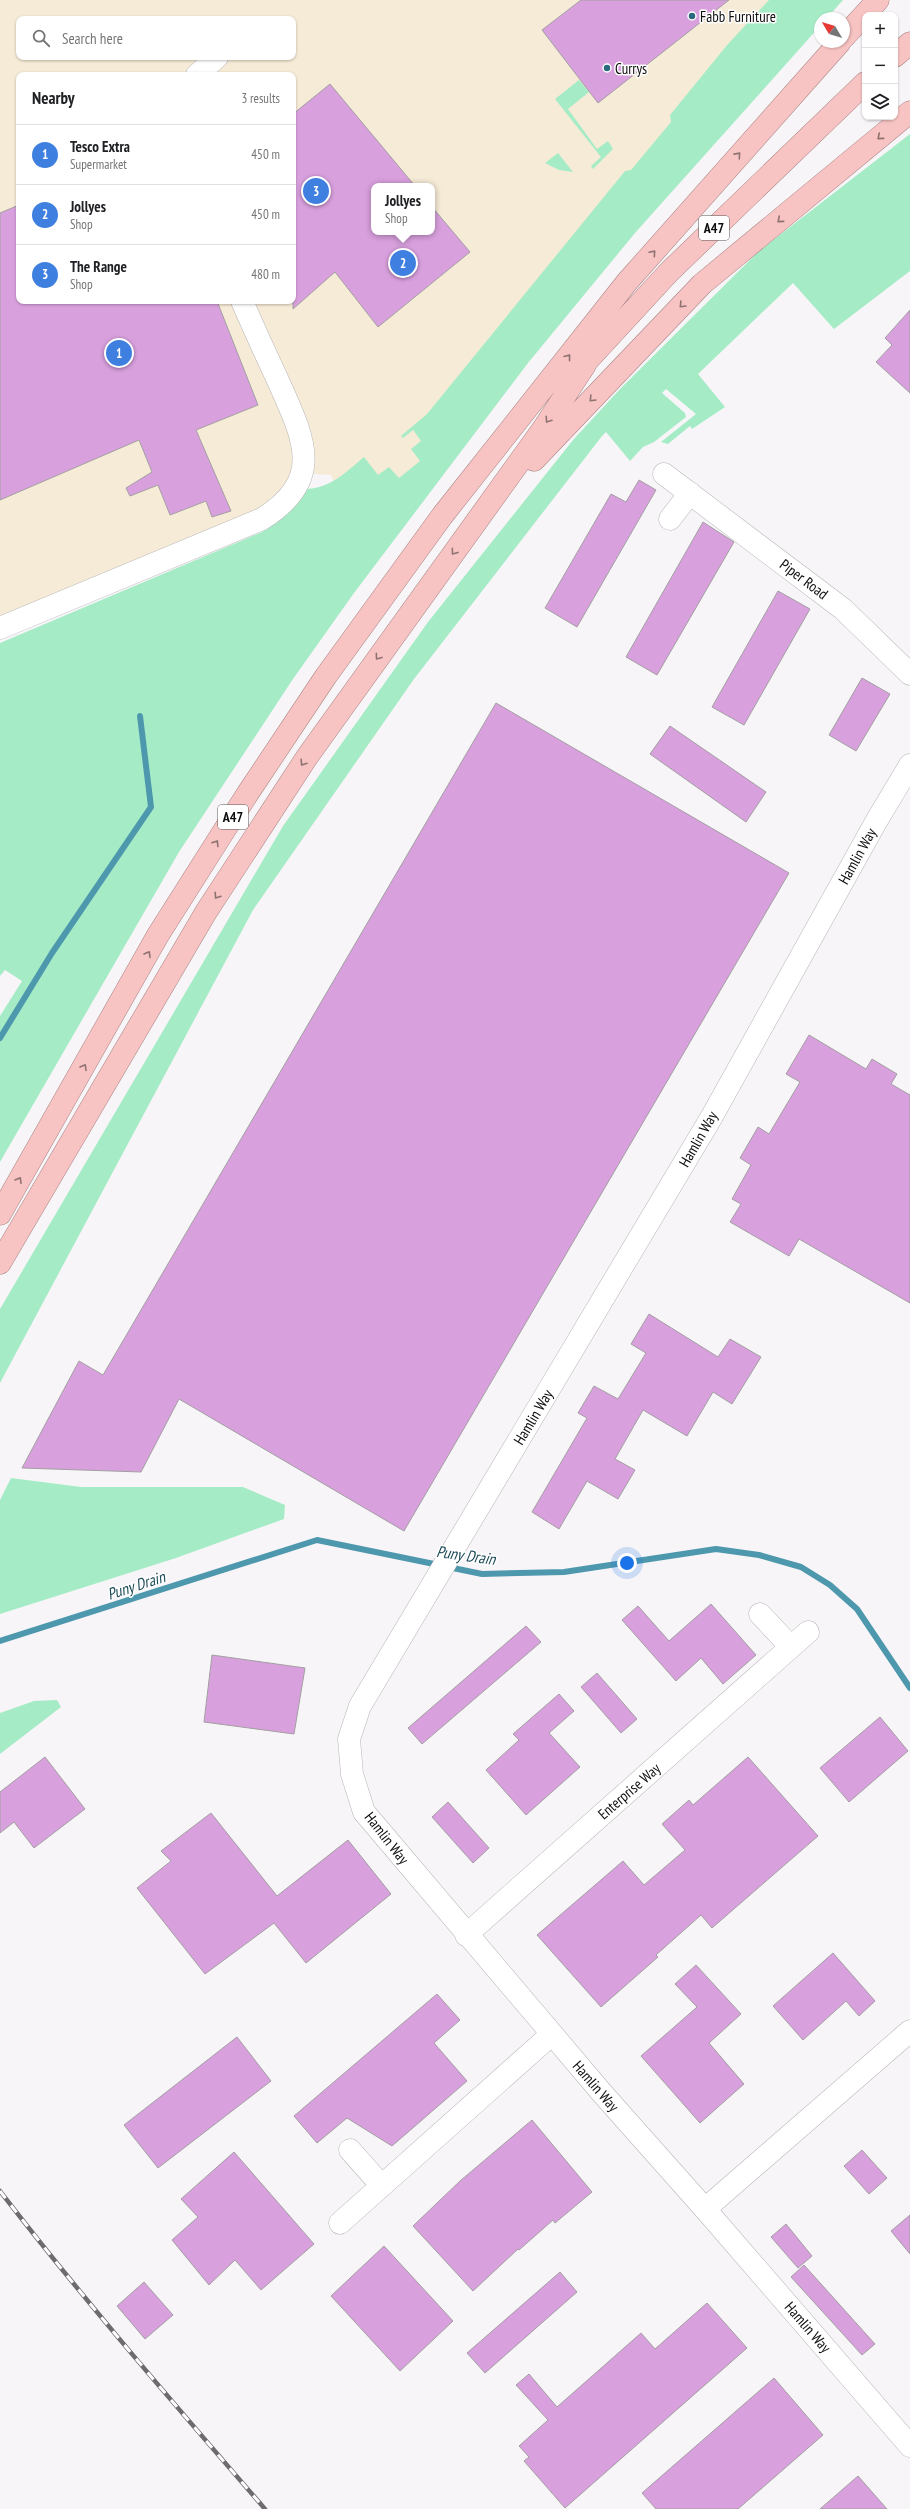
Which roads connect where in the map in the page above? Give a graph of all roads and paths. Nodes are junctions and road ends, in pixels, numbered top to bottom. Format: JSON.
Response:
{"nodes":[{"id":1,"x":878,"y":0,"type":"edge"},
{"id":2,"x":850,"y":30,"type":"edge"},
{"id":3,"x":910,"y":43,"type":"edge"},
{"id":4,"x":835,"y":48,"type":"edge"},
{"id":5,"x":898,"y":53,"type":"edge"},
{"id":6,"x":214,"y":60,"type":"edge"},
{"id":7,"x":200,"y":72,"type":"edge"},
{"id":8,"x":864,"y":84,"type":"edge"},
{"id":9,"x":910,"y":112,"type":"edge"},
{"id":10,"x":243,"y":304,"type":"edge"},
{"id":11,"x":585,"y":365,"type":"junction"},
{"id":12,"x":500,"y":443,"type":"junction"},
{"id":13,"x":664,"y":474,"type":"dead end"},
{"id":14,"x":690,"y":493,"type":"junction"},
{"id":15,"x":670,"y":519,"type":"dead end"},
{"id":16,"x":477,"y":520,"type":"junction"},
{"id":17,"x":0,"y":628,"type":"edge"},
{"id":18,"x":910,"y":674,"type":"edge"},
{"id":19,"x":907,"y":776,"type":"edge"},
{"id":20,"x":0,"y":1214,"type":"edge"},
{"id":21,"x":0,"y":1263,"type":"edge"},
{"id":22,"x":760,"y":1614,"type":"dead end"},
{"id":23,"x":808,"y":1632,"type":"dead end"},
{"id":24,"x":791,"y":1647,"type":"junction"},
{"id":25,"x":466,"y":1935,"type":"junction"},
{"id":26,"x":910,"y":2031,"type":"edge"},
{"id":27,"x":552,"y":2034,"type":"junction"},
{"id":28,"x":350,"y":2150,"type":"dead end"},
{"id":29,"x":381,"y":2185,"type":"junction"},
{"id":30,"x":705,"y":2208,"type":"junction"},
{"id":31,"x":340,"y":2223,"type":"dead end"},
{"id":32,"x":910,"y":2446,"type":"edge"}],
"edges":[{"from":1,"to":2,"type":"highway"},
{"from":3,"to":5,"type":"highway"},
{"from":12,"to":4,"type":"highway","one_way":true},
{"from":6,"to":7,"type":"street"},
{"from":8,"to":11,"type":"highway","number":"A47"},
{"from":9,"to":16,"type":"highway","one_way":true},
{"from":10,"to":17,"type":"street"},
{"from":11,"to":12,"type":"highway","number":"A47"},
{"from":11,"to":16,"type":"highway","number":"A47","one_way":true},
{"from":20,"to":12,"type":"highway","number":"A47","one_way":true},
{"from":13,"to":14,"type":"street","name":"Piper Road"},
{"from":14,"to":15,"type":"street"},
{"from":14,"to":18,"type":"street","name":"Piper Road"},
{"from":16,"to":21,"type":"highway","number":"A47","one_way":true},
{"from":19,"to":25,"type":"street","name":"Hamlin Way"},
{"from":22,"to":24,"type":"street"},
{"from":23,"to":24,"type":"street","name":"Enterprise Way"},
{"from":24,"to":25,"type":"street","name":"Enterprise Way"},
{"from":25,"to":27,"type":"street","name":"Hamlin Way"},
{"from":26,"to":30,"type":"street"},
{"from":27,"to":29,"type":"street"},
{"from":27,"to":30,"type":"street","name":"Hamlin Way"},
{"from":28,"to":29,"type":"street"},
{"from":29,"to":31,"type":"street"},
{"from":30,"to":32,"type":"street","name":"Hamlin Way"}]}
